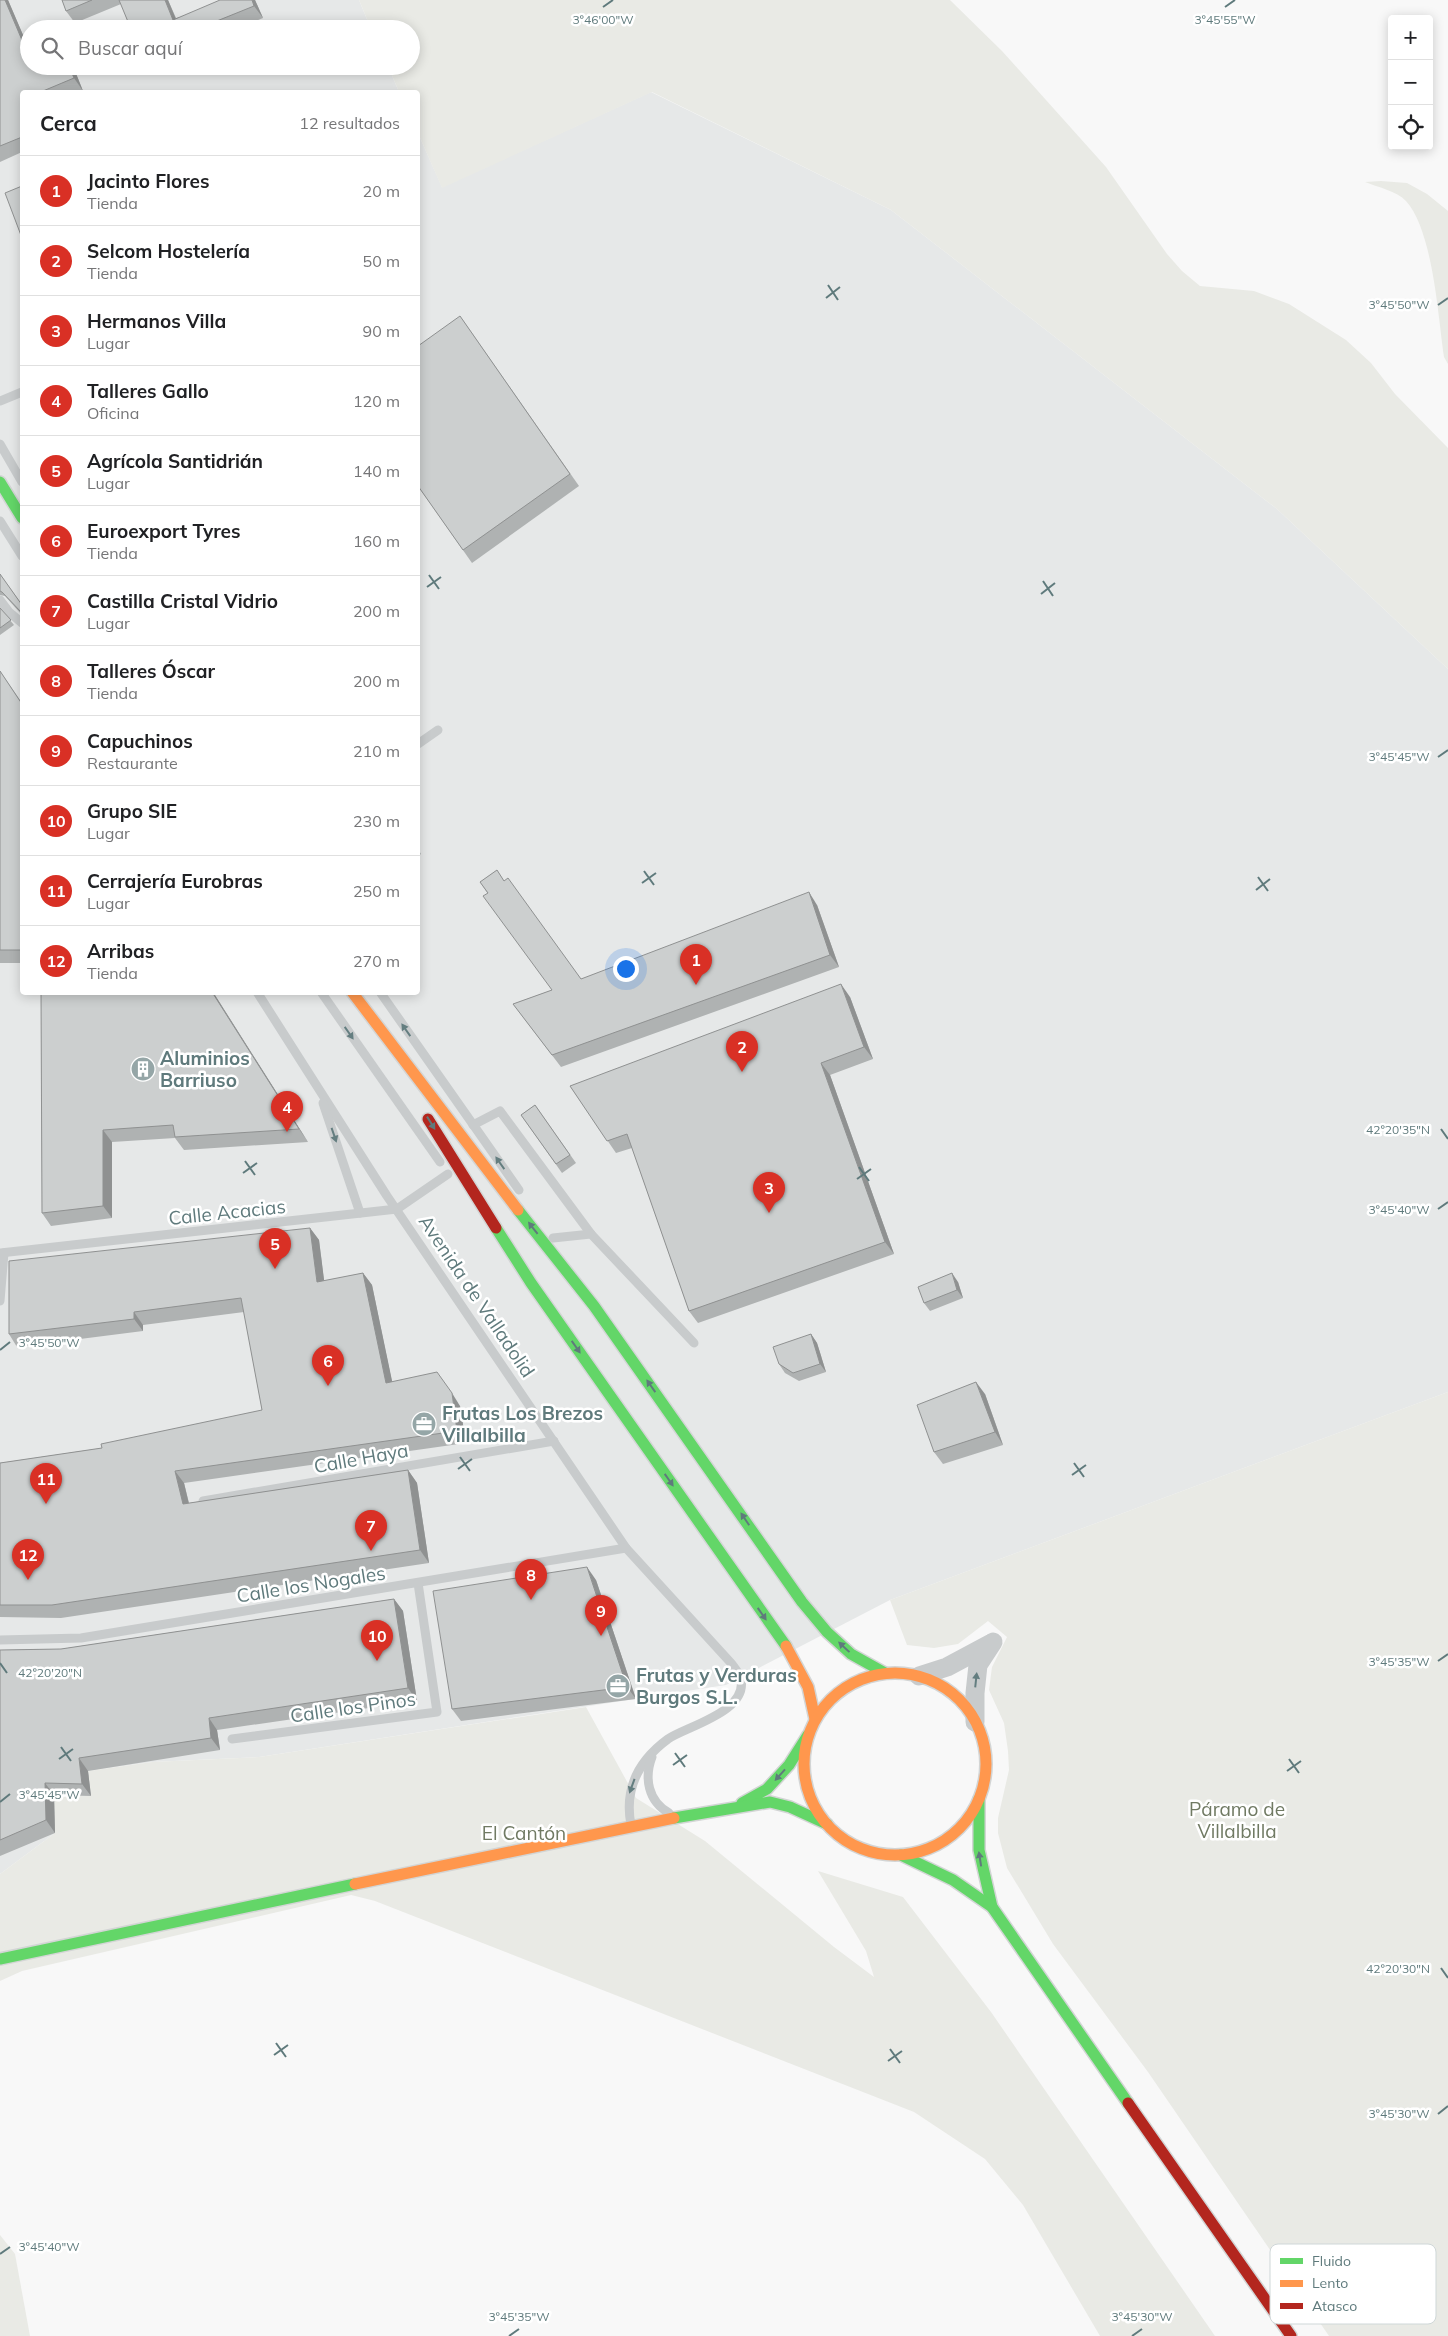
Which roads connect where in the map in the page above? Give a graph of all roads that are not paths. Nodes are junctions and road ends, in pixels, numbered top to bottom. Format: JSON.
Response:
{"nodes":[{"id":1,"x":20,"y":393,"type":"edge"},
{"id":2,"x":0,"y":401,"type":"edge"},
{"id":3,"x":0,"y":444,"type":"edge"},
{"id":4,"x":20,"y":479,"type":"edge"},
{"id":5,"x":0,"y":482,"type":"edge"},
{"id":6,"x":20,"y":515,"type":"edge"},
{"id":7,"x":0,"y":521,"type":"edge"},
{"id":8,"x":20,"y":553,"type":"edge"},
{"id":9,"x":0,"y":600,"type":"edge"},
{"id":10,"x":20,"y":622,"type":"edge"},
{"id":11,"x":438,"y":730,"type":"dead end"},
{"id":12,"x":420,"y":743,"type":"edge"},
{"id":13,"x":258,"y":995,"type":"edge"},
{"id":14,"x":323,"y":995,"type":"edge"},
{"id":15,"x":352,"y":995,"type":"edge"},
{"id":16,"x":352,"y":995,"type":"edge"},
{"id":17,"x":382,"y":995,"type":"edge"},
{"id":18,"x":405,"y":1081,"type":"dead end"},
{"id":19,"x":318,"y":1089,"type":"junction"},
{"id":20,"x":420,"y":1105,"type":"dead end"},
{"id":21,"x":473,"y":1125,"type":"junction"},
{"id":22,"x":524,"y":1198,"type":"dead end"},
{"id":23,"x":396,"y":1209,"type":"junction"},
{"id":24,"x":360,"y":1213,"type":"junction"},
{"id":25,"x":477,"y":1216,"type":"dead end"},
{"id":26,"x":547,"y":1230,"type":"dead end"},
{"id":27,"x":591,"y":1234,"type":"junction"},
{"id":28,"x":553,"y":1238,"type":"junction"},
{"id":29,"x":2,"y":1253,"type":"edge"},
{"id":30,"x":0,"y":1301,"type":"edge"},
{"id":31,"x":594,"y":1306,"type":"junction"},
{"id":32,"x":557,"y":1320,"type":"junction"},
{"id":33,"x":694,"y":1343,"type":"dead end"},
{"id":34,"x":554,"y":1441,"type":"junction"},
{"id":35,"x":203,"y":1501,"type":"edge"},
{"id":36,"x":626,"y":1548,"type":"junction"},
{"id":37,"x":418,"y":1583,"type":"junction"},
{"id":38,"x":0,"y":1640,"type":"edge"},
{"id":39,"x":885,"y":1673,"type":"junction"},
{"id":40,"x":919,"y":1676,"type":"junction"},
{"id":41,"x":815,"y":1719,"type":"junction"},
{"id":42,"x":976,"y":1722,"type":"junction"},
{"id":43,"x":808,"y":1735,"type":"junction"},
{"id":44,"x":232,"y":1739,"type":"dead end"},
{"id":45,"x":654,"y":1752,"type":"junction"},
{"id":46,"x":979,"y":1799,"type":"junction"},
{"id":47,"x":656,"y":1802,"type":"junction"},
{"id":48,"x":737,"y":1806,"type":"junction"},
{"id":49,"x":683,"y":1816,"type":"junction"},
{"id":50,"x":647,"y":1823,"type":"junction"},
{"id":51,"x":827,"y":1824,"type":"junction"},
{"id":52,"x":631,"y":1826,"type":"junction"},
{"id":53,"x":901,"y":1855,"type":"junction"},
{"id":54,"x":992,"y":1907,"type":"junction"},
{"id":55,"x":0,"y":1959,"type":"edge"},
{"id":56,"x":1270,"y":2306,"type":"edge"},
{"id":57,"x":1283,"y":2324,"type":"edge"},
{"id":58,"x":1291,"y":2336,"type":"edge"}],
"edges":[{"from":1,"to":2,"type":"lane"},
{"from":3,"to":4,"type":"lane"},
{"from":5,"to":6,"type":"main road"},
{"from":7,"to":8,"type":"lane"},
{"from":9,"to":10,"type":"lane"},
{"from":11,"to":12,"type":"lane"},
{"from":13,"to":19,"type":"lane","name":"Avenida de Valladolid"},
{"from":14,"to":23,"type":"lane","name":"Calle Acacias","one_way":true},
{"from":15,"to":18,"type":"main road"},
{"from":31,"to":16,"type":"main road","one_way":true},
{"from":21,"to":17,"type":"lane","one_way":true},
{"from":19,"to":23,"type":"lane","name":"Avenida de Valladolid"},
{"from":19,"to":24,"type":"lane","one_way":true},
{"from":20,"to":32,"type":"main road","one_way":true},
{"from":22,"to":21,"type":"lane","one_way":true},
{"from":21,"to":27,"type":"lane"},
{"from":23,"to":24,"type":"lane","name":"Calle Acacias"},
{"from":23,"to":34,"type":"lane","name":"Avenida de Valladolid"},
{"from":24,"to":29,"type":"lane","name":"Calle Acacias"},
{"from":25,"to":32,"type":"lane"},
{"from":26,"to":28,"type":"lane"},
{"from":27,"to":28,"type":"lane"},
{"from":27,"to":33,"type":"lane"},
{"from":28,"to":31,"type":"lane"},
{"from":29,"to":30,"type":"lane"},
{"from":39,"to":31,"type":"main road","one_way":true},
{"from":32,"to":41,"type":"main road","one_way":true},
{"from":34,"to":35,"type":"lane","name":"Calle Haya"},
{"from":34,"to":36,"type":"lane","name":"Avenida de Valladolid"},
{"from":36,"to":37,"type":"lane","name":"Calle los Nogales"},
{"from":36,"to":45,"type":"lane","name":"Avenida de Valladolid"},
{"from":37,"to":38,"type":"lane","name":"Calle los Nogales"},
{"from":37,"to":44,"type":"lane","name":"Calle los Pinos"},
{"from":39,"to":40,"type":"main road"},
{"from":39,"to":41,"type":"main road"},
{"from":40,"to":42,"type":"main road"},
{"from":42,"to":40,"type":"street","one_way":true},
{"from":41,"to":43,"type":"main road"},
{"from":42,"to":46,"type":"main road"},
{"from":43,"to":48,"type":"main road","one_way":true},
{"from":43,"to":51,"type":"main road"},
{"from":45,"to":47,"type":"lane"},
{"from":45,"to":52,"type":"lane","name":"Avenida de Valladolid","one_way":true},
{"from":46,"to":53,"type":"main road"},
{"from":54,"to":46,"type":"main road","one_way":true},
{"from":47,"to":49,"type":"lane"},
{"from":47,"to":50,"type":"lane"},
{"from":48,"to":49,"type":"main road"},
{"from":48,"to":51,"type":"main road"},
{"from":49,"to":50,"type":"main road"},
{"from":50,"to":52,"type":"main road"},
{"from":51,"to":53,"type":"main road"},
{"from":52,"to":55,"type":"main road"},
{"from":53,"to":54,"type":"main road"},
{"from":54,"to":56,"type":"main road"},
{"from":57,"to":58,"type":"main road"}]}
